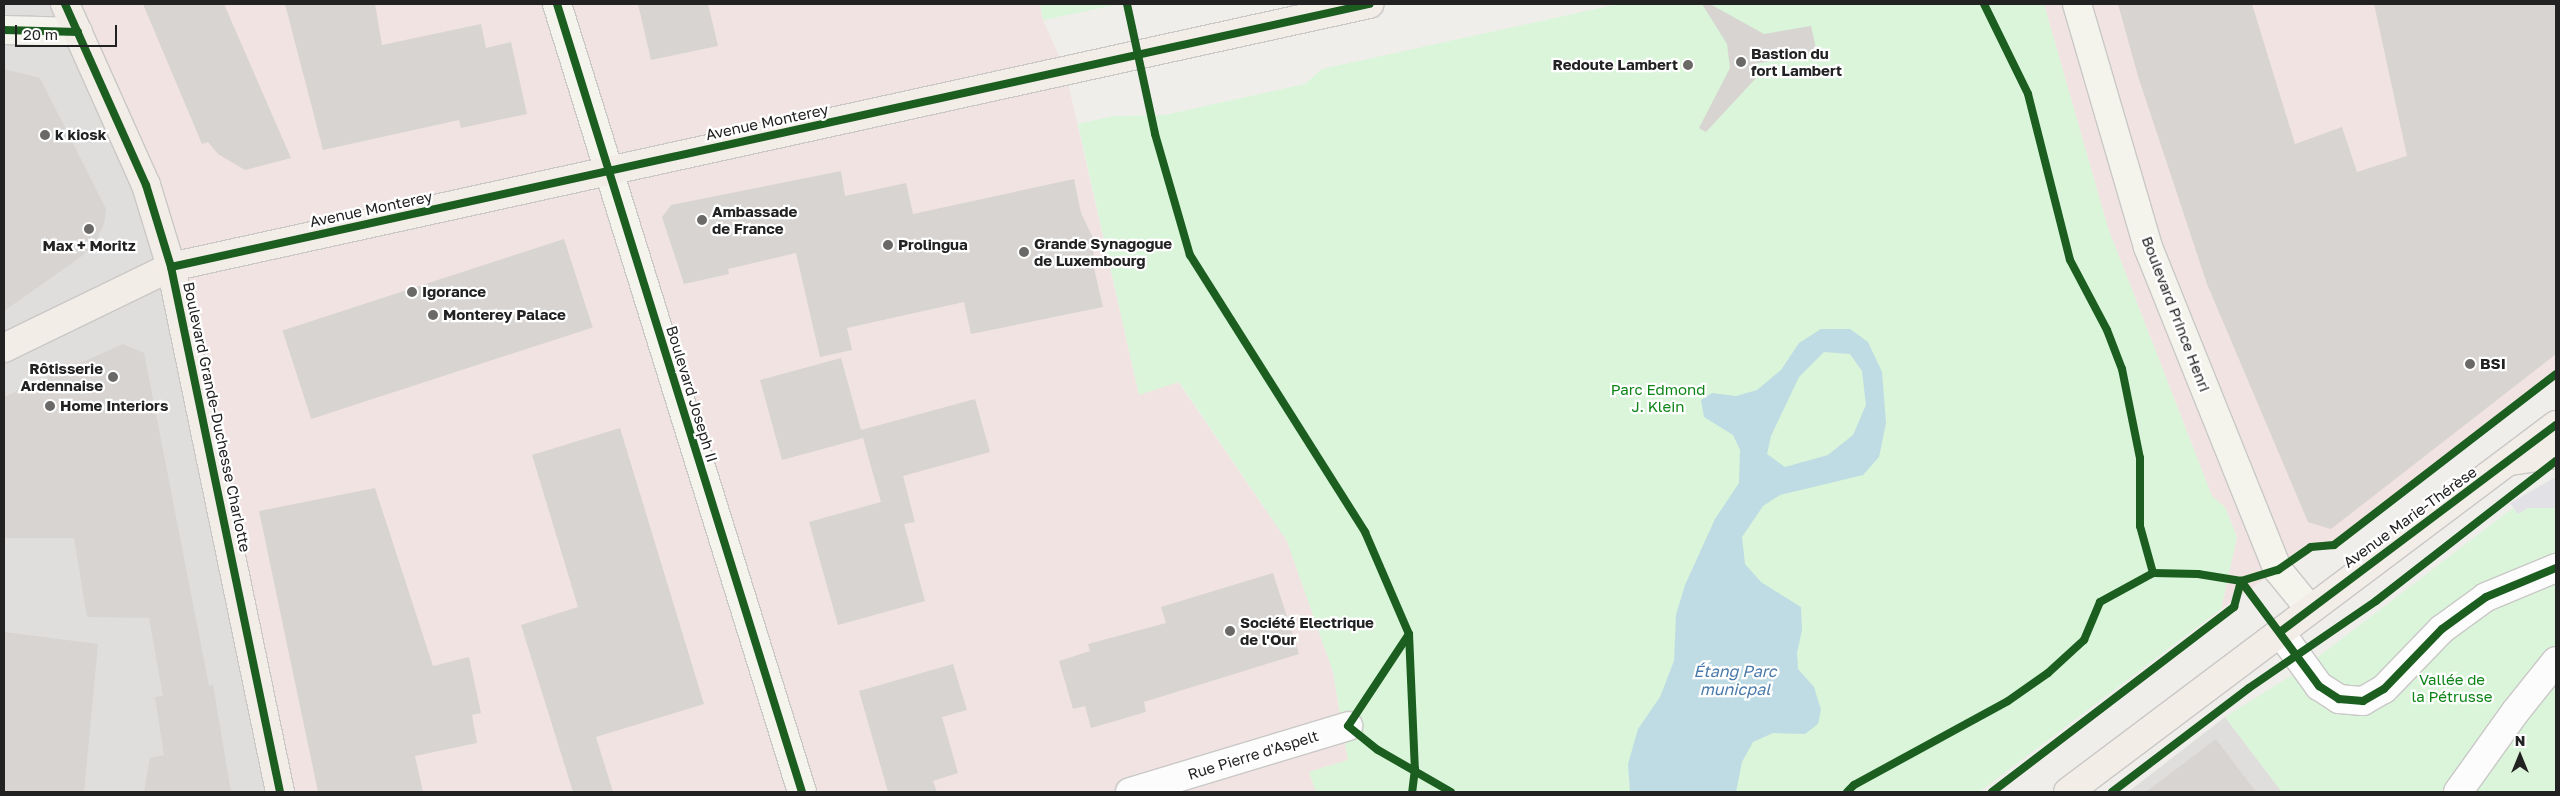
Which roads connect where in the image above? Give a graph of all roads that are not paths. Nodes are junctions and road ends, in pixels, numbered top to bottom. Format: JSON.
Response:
{"nodes":[{"id":1,"x":65,"y":4,"type":"edge"},
{"id":2,"x":557,"y":4,"type":"edge"},
{"id":3,"x":1369,"y":4,"type":"edge"},
{"id":4,"x":2077,"y":4,"type":"edge"},
{"id":5,"x":4,"y":30,"type":"edge"},
{"id":6,"x":78,"y":32,"type":"junction"},
{"id":7,"x":609,"y":171,"type":"junction"},
{"id":8,"x":171,"y":267,"type":"junction"},
{"id":9,"x":4,"y":348,"type":"edge"},
{"id":10,"x":2556,"y":425,"type":"edge"},
{"id":11,"x":2556,"y":454,"type":"edge"},
{"id":12,"x":2510,"y":461,"type":"junction"},
{"id":13,"x":2556,"y":568,"type":"edge"},
{"id":14,"x":2309,"y":608,"type":"junction"},
{"id":15,"x":2280,"y":632,"type":"junction"},
{"id":16,"x":2556,"y":661,"type":"edge"},
{"id":17,"x":1348,"y":726,"type":"dead end"},
{"id":18,"x":280,"y":792,"type":"edge"},
{"id":19,"x":802,"y":792,"type":"edge"},
{"id":20,"x":1130,"y":792,"type":"edge"},
{"id":21,"x":2068,"y":792,"type":"edge"},
{"id":22,"x":2458,"y":792,"type":"edge"}],
"edges":[{"from":1,"to":6,"type":"main road","name":"Boulevard Grande-Duchesse Charlotte"},
{"from":2,"to":7,"type":"main road","name":"Boulevard Joseph II"},
{"from":3,"to":7,"type":"main road","name":"Avenue Monterey"},
{"from":4,"to":14,"type":"main road","name":"Boulevard Prince Henri"},
{"from":5,"to":6,"type":"main road"},
{"from":6,"to":8,"type":"main road","name":"Boulevard Grande-Duchesse Charlotte"},
{"from":7,"to":8,"type":"main road","name":"Avenue Monterey"},
{"from":7,"to":19,"type":"main road","name":"Boulevard Joseph II"},
{"from":8,"to":9,"type":"main road","name":"Avenue Monterey"},
{"from":8,"to":18,"type":"main road","name":"Boulevard Grande-Duchesse Charlotte"},
{"from":10,"to":12,"type":"main road","name":"Avenue Marie-Thérèse"},
{"from":11,"to":12,"type":"main road"},
{"from":12,"to":14,"type":"main road","name":"Avenue Marie-Thérèse"},
{"from":13,"to":15,"type":"street"},
{"from":14,"to":15,"type":"main road","name":"Avenue Marie-Thérèse"},
{"from":15,"to":21,"type":"main road","name":"Avenue Marie-Thérèse"},
{"from":16,"to":22,"type":"street"},
{"from":17,"to":20,"type":"street","name":"Rue Pierre d'Aspelt"}]}
